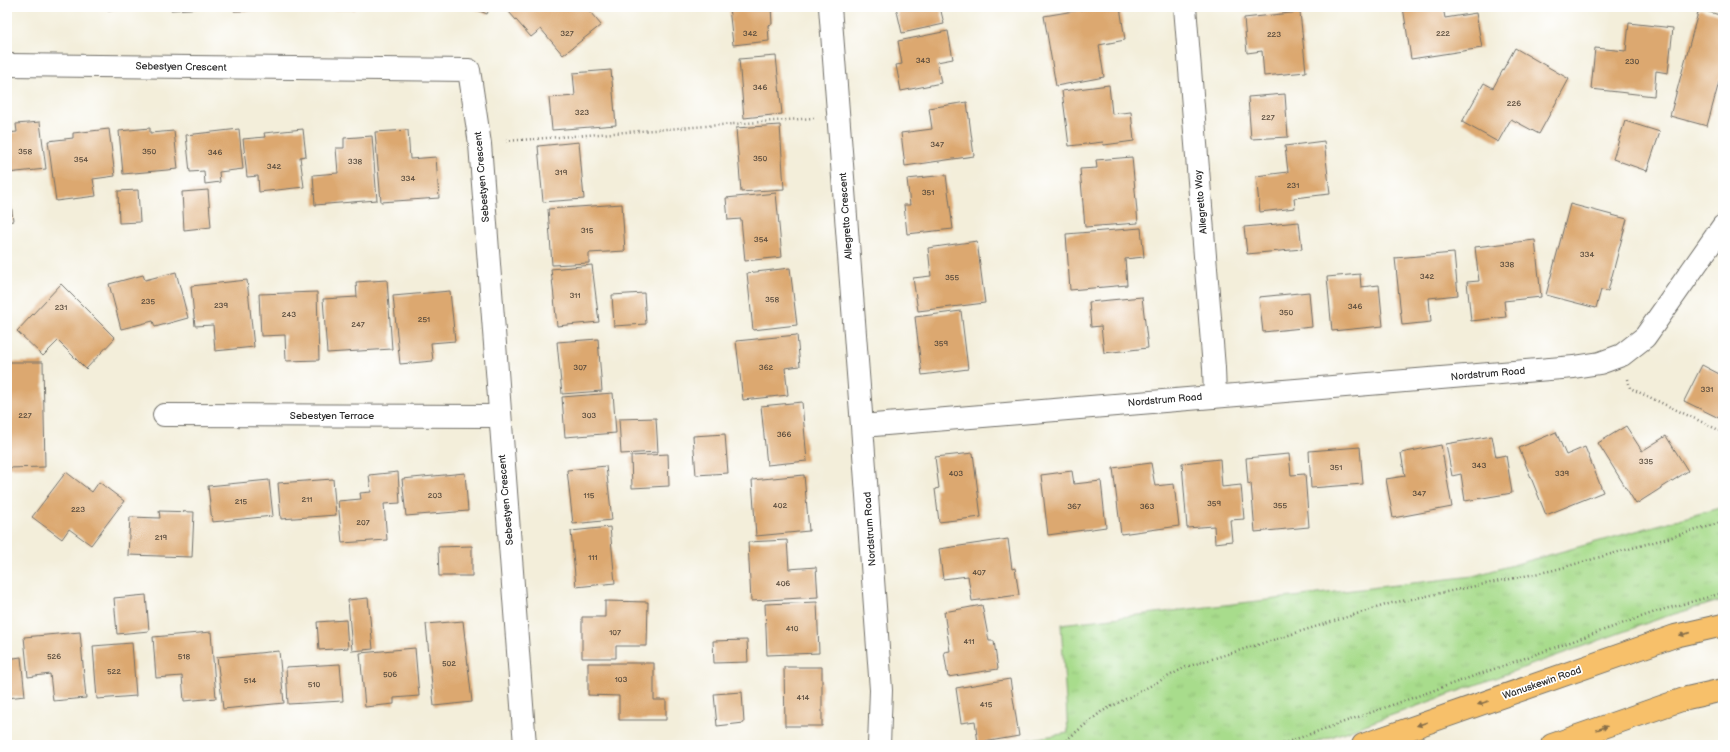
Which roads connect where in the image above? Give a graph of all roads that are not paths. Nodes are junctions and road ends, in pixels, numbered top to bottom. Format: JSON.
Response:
{"nodes":[{"id":1,"x":830,"y":7,"type":"edge"},
{"id":2,"x":1185,"y":7,"type":"edge"},
{"id":3,"x":7,"y":65,"type":"edge"},
{"id":4,"x":1723,"y":226,"type":"edge"},
{"id":5,"x":1215,"y":397,"type":"junction"},
{"id":6,"x":164,"y":415,"type":"dead end"},
{"id":7,"x":500,"y":416,"type":"junction"},
{"id":8,"x":862,"y":426,"type":"junction"},
{"id":9,"x":1723,"y":625,"type":"edge"},
{"id":10,"x":1723,"y":690,"type":"edge"},
{"id":11,"x":525,"y":745,"type":"edge"},
{"id":12,"x":879,"y":745,"type":"edge"},
{"id":13,"x":1363,"y":745,"type":"edge"},
{"id":14,"x":1552,"y":745,"type":"edge"}],
"edges":[{"from":1,"to":8,"type":"street","name":"Allegretto Crescent"},
{"from":2,"to":5,"type":"street","name":"Allegretto Way"},
{"from":3,"to":7,"type":"street","name":"Sebestyen Crescent"},
{"from":4,"to":5,"type":"street","name":"Nordstrum Road"},
{"from":5,"to":8,"type":"street","name":"Nordstrum Road"},
{"from":6,"to":7,"type":"street","name":"Sebestyen Terrace"},
{"from":7,"to":11,"type":"street","name":"Sebestyen Crescent"},
{"from":8,"to":12,"type":"street","name":"Nordstrum Road"},
{"from":9,"to":13,"type":"main road","name":"Wanuskewin Road","one_way":true},
{"from":14,"to":10,"type":"main road","one_way":true}]}
